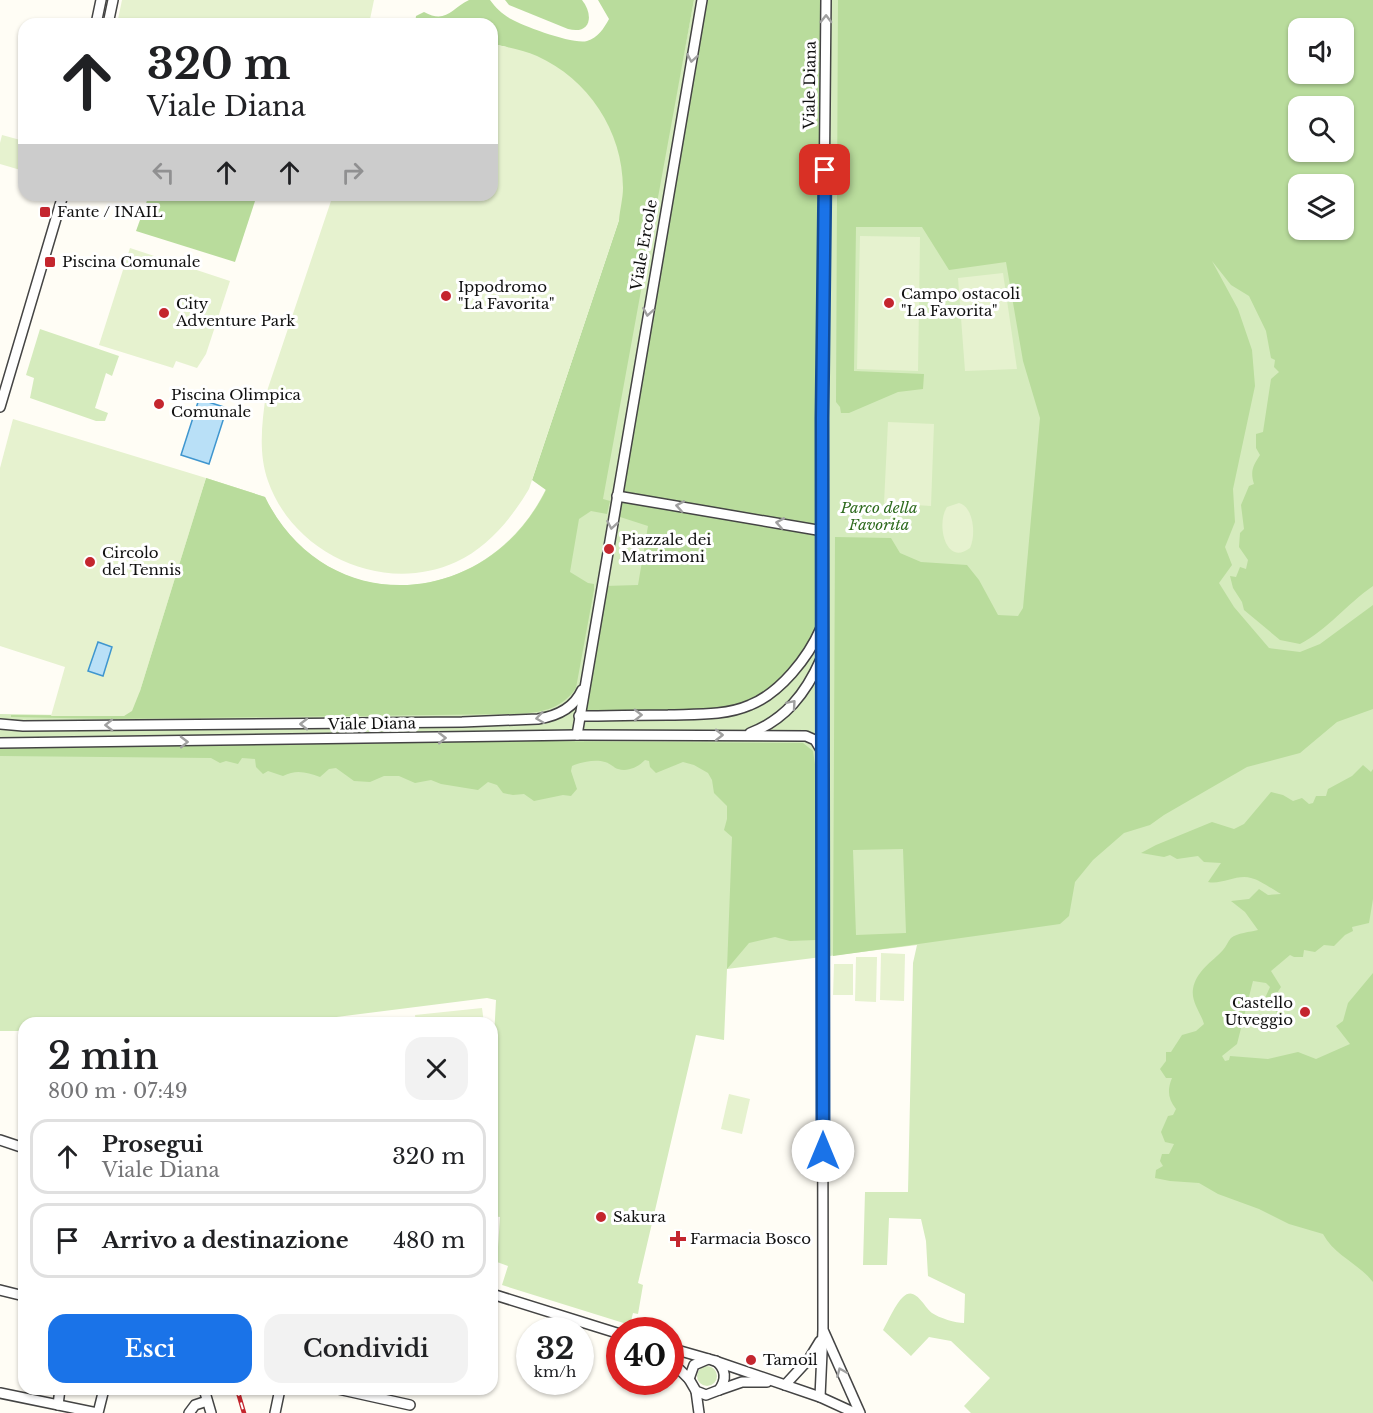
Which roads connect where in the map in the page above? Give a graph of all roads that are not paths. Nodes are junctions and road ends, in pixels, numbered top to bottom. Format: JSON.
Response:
{"nodes":[{"id":1,"x":103,"y":0,"type":"edge"},
{"id":2,"x":111,"y":0,"type":"edge"},
{"id":3,"x":702,"y":0,"type":"edge"},
{"id":4,"x":826,"y":0,"type":"edge"},
{"id":5,"x":99,"y":18,"type":"edge"},
{"id":6,"x":107,"y":18,"type":"edge"},
{"id":7,"x":61,"y":201,"type":"edge"},
{"id":8,"x":3,"y":389,"type":"edge"},
{"id":9,"x":0,"y":407,"type":"edge"},
{"id":10,"x":617,"y":496,"type":"junction"},
{"id":11,"x":823,"y":531,"type":"junction"},
{"id":12,"x":823,"y":623,"type":"junction"},
{"id":13,"x":823,"y":656,"type":"junction"},
{"id":14,"x":584,"y":685,"type":"junction"},
{"id":15,"x":579,"y":716,"type":"junction"},
{"id":16,"x":0,"y":724,"type":"edge"},
{"id":17,"x":577,"y":735,"type":"junction"},
{"id":18,"x":745,"y":735,"type":"junction"},
{"id":19,"x":0,"y":743,"type":"edge"},
{"id":20,"x":823,"y":756,"type":"junction"},
{"id":21,"x":0,"y":1140,"type":"edge"},
{"id":22,"x":18,"y":1146,"type":"edge"},
{"id":23,"x":0,"y":1290,"type":"edge"},
{"id":24,"x":18,"y":1294,"type":"edge"},
{"id":25,"x":498,"y":1296,"type":"edge"},
{"id":26,"x":606,"y":1330,"type":"edge"},
{"id":27,"x":823,"y":1330,"type":"junction"},
{"id":28,"x":684,"y":1352,"type":"edge"},
{"id":29,"x":712,"y":1360,"type":"junction"},
{"id":30,"x":684,"y":1373,"type":"edge"},
{"id":31,"x":689,"y":1378,"type":"junction"},
{"id":32,"x":772,"y":1382,"type":"junction"},
{"id":33,"x":785,"y":1386,"type":"junction"},
{"id":34,"x":719,"y":1390,"type":"junction"},
{"id":35,"x":696,"y":1391,"type":"junction"},
{"id":36,"x":0,"y":1393,"type":"edge"},
{"id":37,"x":59,"y":1395,"type":"edge"},
{"id":38,"x":102,"y":1395,"type":"edge"},
{"id":39,"x":206,"y":1395,"type":"edge"},
{"id":40,"x":279,"y":1395,"type":"edge"},
{"id":41,"x":365,"y":1395,"type":"edge"},
{"id":42,"x":820,"y":1397,"type":"junction"},
{"id":43,"x":207,"y":1401,"type":"junction"},
{"id":44,"x":58,"y":1405,"type":"junction"},
{"id":45,"x":410,"y":1405,"type":"dead end"},
{"id":46,"x":97,"y":1413,"type":"edge"},
{"id":47,"x":189,"y":1413,"type":"edge"},
{"id":48,"x":211,"y":1413,"type":"edge"},
{"id":49,"x":275,"y":1413,"type":"edge"},
{"id":50,"x":699,"y":1413,"type":"edge"},
{"id":51,"x":855,"y":1413,"type":"edge"},
{"id":52,"x":860,"y":1413,"type":"edge"}],
"edges":[{"from":1,"to":5,"type":"street"},
{"from":2,"to":6,"type":"street"},
{"from":3,"to":10,"type":"street","name":"Viale Ercole","one_way":true},
{"from":11,"to":4,"type":"street","name":"Viale Diana","one_way":true},
{"from":7,"to":8,"type":"street"},
{"from":8,"to":9,"type":"street"},
{"from":11,"to":10,"type":"street","one_way":true},
{"from":10,"to":14,"type":"street","name":"Viale Ercole","one_way":true},
{"from":11,"to":12,"type":"street","name":"Viale Diana"},
{"from":12,"to":13,"type":"street","name":"Viale Diana"},
{"from":15,"to":12,"type":"street","name":"Viale Diana","one_way":true},
{"from":18,"to":13,"type":"street","name":"Viale Diana","one_way":true},
{"from":13,"to":20,"type":"street","name":"Viale Diana"},
{"from":14,"to":15,"type":"street","name":"Viale Ercole"},
{"from":14,"to":16,"type":"street","name":"Viale Diana","one_way":true},
{"from":15,"to":17,"type":"street","name":"Viale Ercole"},
{"from":17,"to":18,"type":"street","name":"Viale Diana","one_way":true},
{"from":19,"to":17,"type":"street","name":"Viale Diana","one_way":true},
{"from":18,"to":20,"type":"street","name":"Viale Diana"},
{"from":20,"to":27,"type":"street"},
{"from":21,"to":22,"type":"street"},
{"from":23,"to":24,"type":"street"},
{"from":25,"to":26,"type":"street"},
{"from":27,"to":33,"type":"street"},
{"from":27,"to":42,"type":"street"},
{"from":52,"to":27,"type":"street","one_way":true},
{"from":28,"to":29,"type":"street"},
{"from":29,"to":31,"type":"street"},
{"from":29,"to":32,"type":"street"},
{"from":29,"to":34,"type":"street"},
{"from":30,"to":31,"type":"street"},
{"from":31,"to":35,"type":"street"},
{"from":32,"to":33,"type":"street"},
{"from":32,"to":34,"type":"street"},
{"from":33,"to":42,"type":"street"},
{"from":34,"to":35,"type":"street"},
{"from":35,"to":50,"type":"street"},
{"from":36,"to":44,"type":"street"},
{"from":37,"to":44,"type":"street"},
{"from":38,"to":46,"type":"street"},
{"from":39,"to":43,"type":"street"},
{"from":40,"to":49,"type":"street"},
{"from":41,"to":45,"type":"street"},
{"from":42,"to":51,"type":"street"},
{"from":43,"to":47,"type":"street"},
{"from":43,"to":48,"type":"street"},
{"from":44,"to":46,"type":"street"}]}
